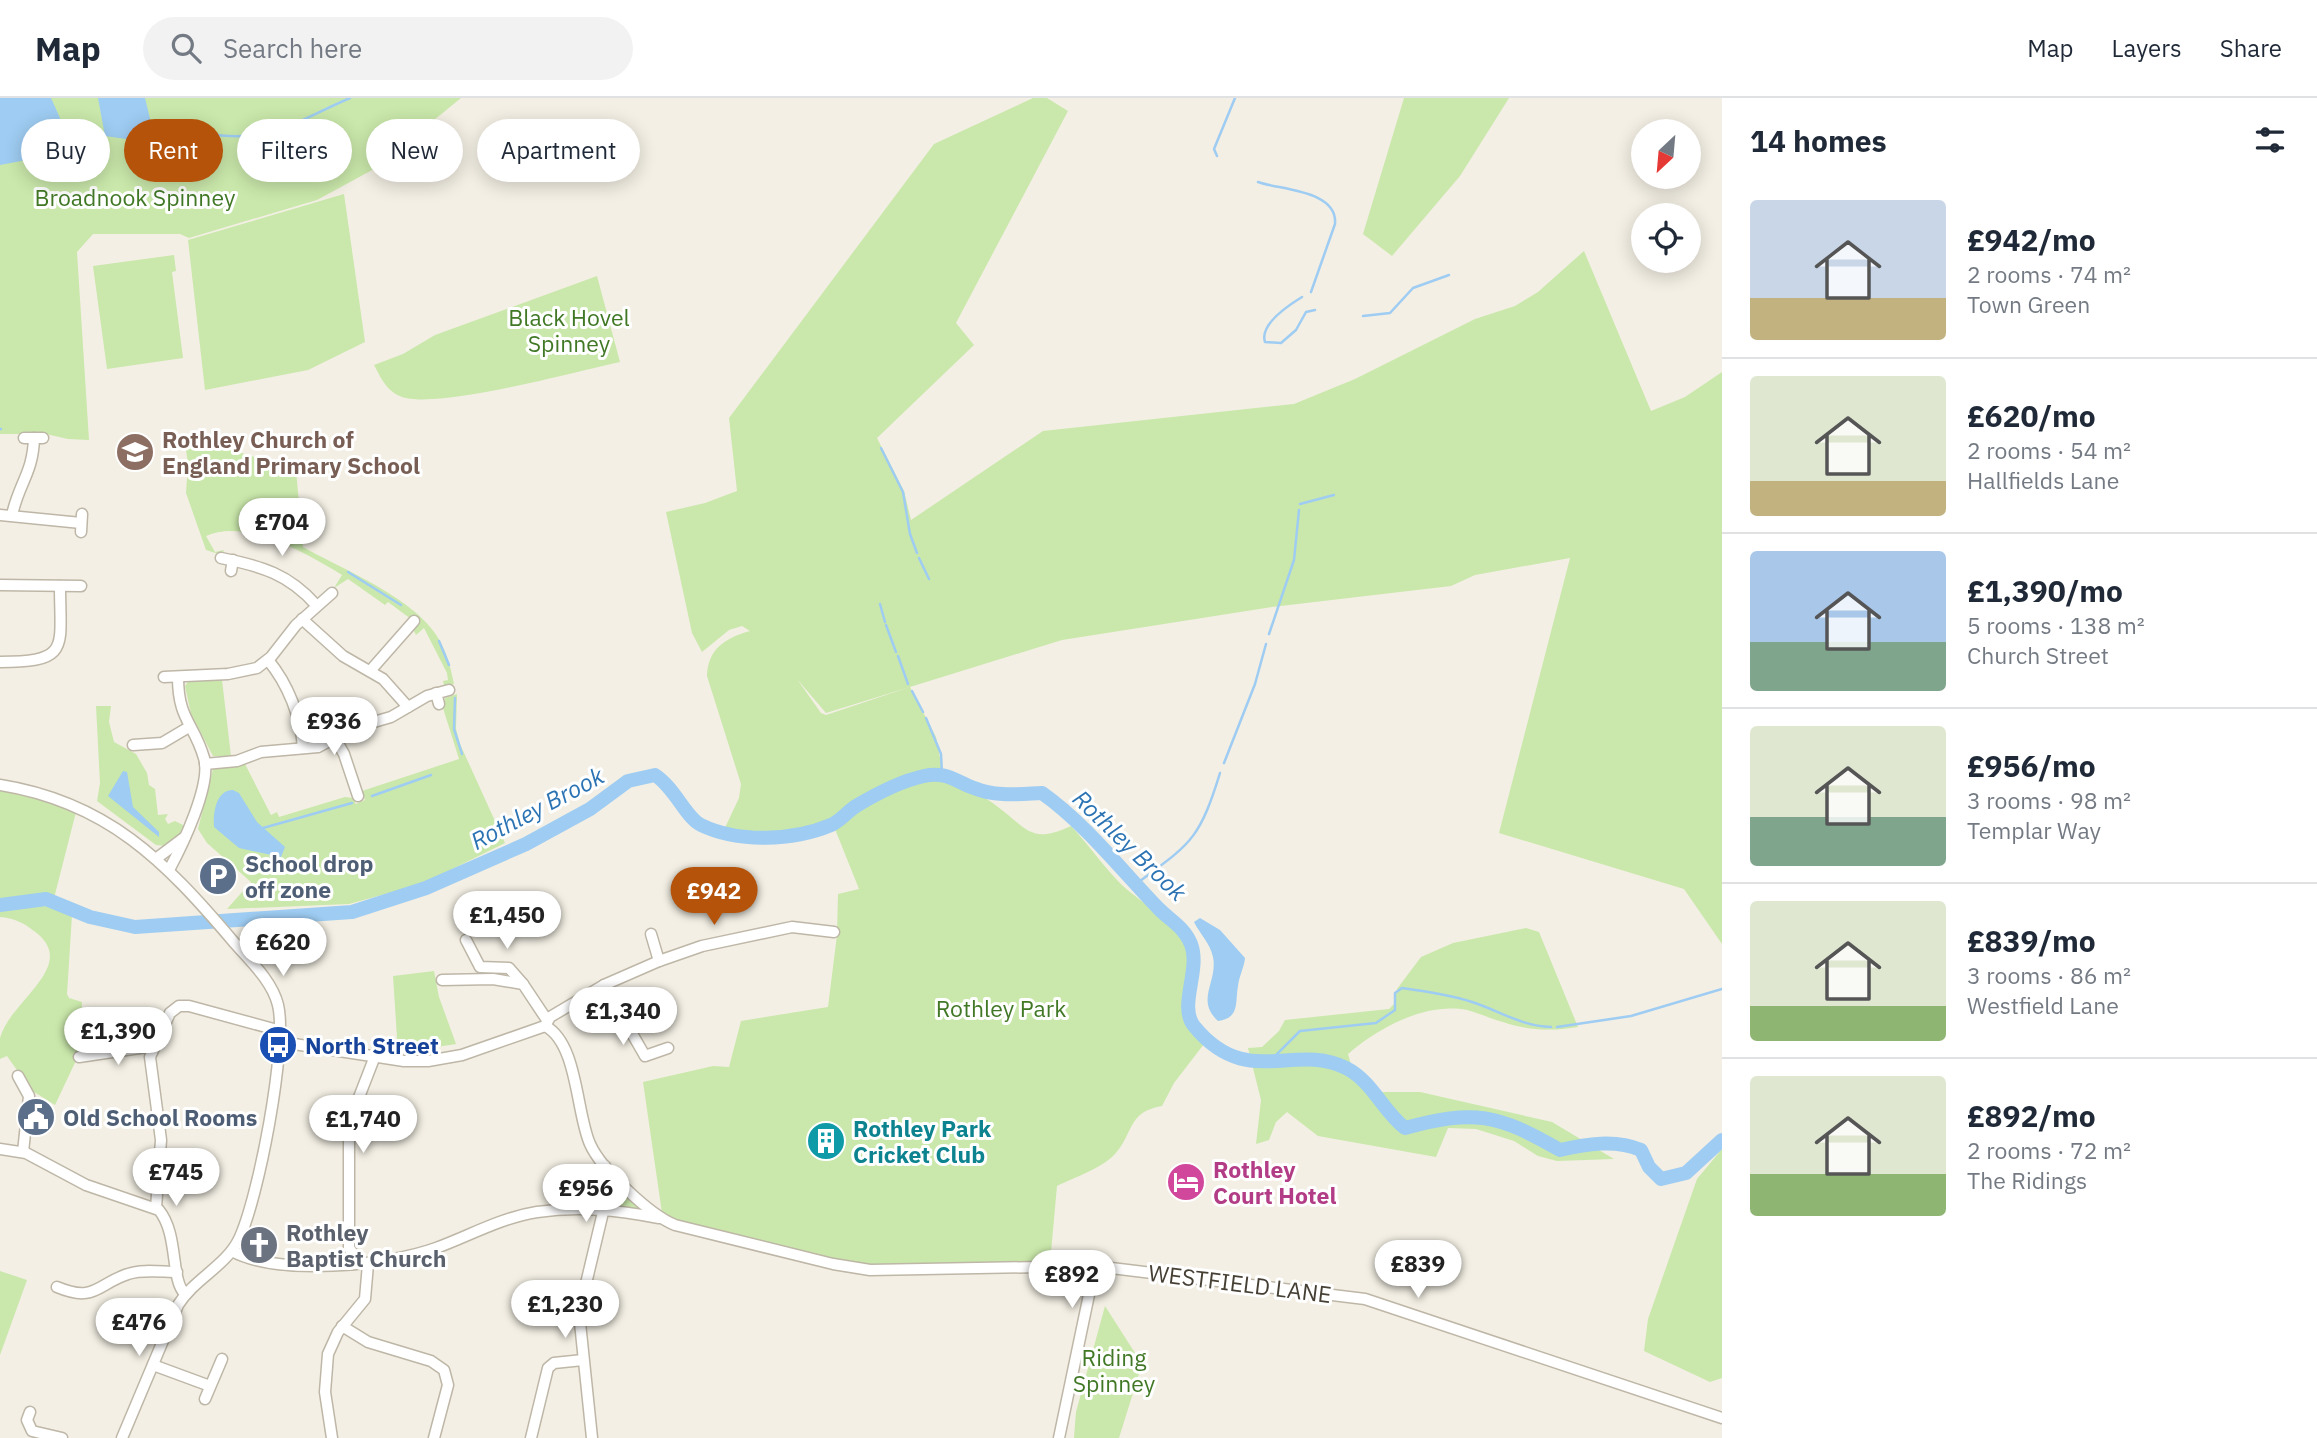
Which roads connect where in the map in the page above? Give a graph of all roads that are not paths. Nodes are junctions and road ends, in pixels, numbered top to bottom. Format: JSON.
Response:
{"nodes":[{"id":1,"x":34,"y":438,"type":"dead end"},
{"id":2,"x":0,"y":515,"type":"edge"},
{"id":3,"x":12,"y":515,"type":"junction"},
{"id":4,"x":81,"y":523,"type":"dead end"},
{"id":5,"x":221,"y":558,"type":"dead end"},
{"id":6,"x":0,"y":585,"type":"edge"},
{"id":7,"x":60,"y":586,"type":"junction"},
{"id":8,"x":81,"y":586,"type":"dead end"},
{"id":9,"x":332,"y":593,"type":"dead end"},
{"id":10,"x":316,"y":605,"type":"junction"},
{"id":11,"x":302,"y":619,"type":"junction"},
{"id":12,"x":412,"y":628,"type":"dead end"},
{"id":13,"x":268,"y":660,"type":"junction"},
{"id":14,"x":0,"y":662,"type":"edge"},
{"id":15,"x":370,"y":671,"type":"junction"},
{"id":16,"x":164,"y":677,"type":"dead end"},
{"id":17,"x":178,"y":677,"type":"junction"},
{"id":18,"x":449,"y":690,"type":"dead end"},
{"id":19,"x":408,"y":708,"type":"junction"},
{"id":20,"x":189,"y":727,"type":"junction"},
{"id":21,"x":335,"y":738,"type":"junction"},
{"id":22,"x":139,"y":748,"type":"dead end"},
{"id":23,"x":303,"y":748,"type":"junction"},
{"id":24,"x":205,"y":764,"type":"junction"},
{"id":25,"x":0,"y":785,"type":"edge"},
{"id":26,"x":354,"y":793,"type":"dead end"},
{"id":27,"x":188,"y":835,"type":"junction"},
{"id":28,"x":157,"y":858,"type":"junction"},
{"id":29,"x":169,"y":870,"type":"junction"},
{"id":30,"x":834,"y":932,"type":"dead end"},
{"id":31,"x":651,"y":933,"type":"dead end"},
{"id":32,"x":466,"y":945,"type":"dead end"},
{"id":33,"x":659,"y":961,"type":"junction"},
{"id":34,"x":442,"y":980,"type":"dead end"},
{"id":35,"x":523,"y":984,"type":"junction"},
{"id":36,"x":604,"y":985,"type":"junction"},
{"id":37,"x":546,"y":1023,"type":"junction"},
{"id":38,"x":281,"y":1037,"type":"junction"},
{"id":39,"x":153,"y":1046,"type":"junction"},
{"id":40,"x":668,"y":1048,"type":"dead end"},
{"id":41,"x":375,"y":1056,"type":"junction"},
{"id":42,"x":79,"y":1057,"type":"dead end"},
{"id":43,"x":18,"y":1076,"type":"dead end"},
{"id":44,"x":0,"y":1149,"type":"edge"},
{"id":45,"x":23,"y":1152,"type":"junction"},
{"id":46,"x":604,"y":1166,"type":"junction"},
{"id":47,"x":156,"y":1208,"type":"junction"},
{"id":48,"x":578,"y":1208,"type":"junction"},
{"id":49,"x":604,"y":1208,"type":"junction"},
{"id":50,"x":661,"y":1218,"type":"junction"},
{"id":51,"x":232,"y":1251,"type":"junction"},
{"id":52,"x":363,"y":1263,"type":"junction"},
{"id":53,"x":1095,"y":1266,"type":"junction"},
{"id":54,"x":177,"y":1272,"type":"junction"},
{"id":55,"x":57,"y":1287,"type":"dead end"},
{"id":56,"x":185,"y":1294,"type":"junction"},
{"id":57,"x":342,"y":1326,"type":"junction"},
{"id":58,"x":222,"y":1359,"type":"dead end"},
{"id":59,"x":583,"y":1360,"type":"junction"},
{"id":60,"x":153,"y":1364,"type":"junction"},
{"id":61,"x":210,"y":1386,"type":"junction"},
{"id":62,"x":205,"y":1399,"type":"dead end"},
{"id":63,"x":26,"y":1417,"type":"dead end"},
{"id":64,"x":1722,"y":1418,"type":"edge"},
{"id":65,"x":62,"y":1438,"type":"edge"},
{"id":66,"x":122,"y":1438,"type":"edge"},
{"id":67,"x":332,"y":1438,"type":"edge"},
{"id":68,"x":434,"y":1438,"type":"edge"},
{"id":69,"x":531,"y":1438,"type":"edge"},
{"id":70,"x":592,"y":1438,"type":"edge"},
{"id":71,"x":1059,"y":1438,"type":"edge"}],
"edges":[{"from":1,"to":3,"type":"street"},
{"from":2,"to":3,"type":"street"},
{"from":3,"to":4,"type":"street"},
{"from":5,"to":10,"type":"street"},
{"from":6,"to":7,"type":"street"},
{"from":7,"to":8,"type":"street"},
{"from":7,"to":14,"type":"street"},
{"from":9,"to":10,"type":"street"},
{"from":10,"to":11,"type":"street"},
{"from":11,"to":13,"type":"street"},
{"from":11,"to":15,"type":"street"},
{"from":12,"to":15,"type":"street"},
{"from":13,"to":17,"type":"street"},
{"from":13,"to":23,"type":"street"},
{"from":15,"to":19,"type":"street"},
{"from":16,"to":17,"type":"street"},
{"from":17,"to":20,"type":"street"},
{"from":18,"to":19,"type":"street"},
{"from":19,"to":21,"type":"street"},
{"from":20,"to":22,"type":"street"},
{"from":20,"to":24,"type":"street"},
{"from":21,"to":23,"type":"street"},
{"from":21,"to":26,"type":"street"},
{"from":23,"to":24,"type":"street"},
{"from":24,"to":27,"type":"street"},
{"from":25,"to":28,"type":"street"},
{"from":27,"to":28,"type":"street"},
{"from":27,"to":29,"type":"street"},
{"from":28,"to":29,"type":"street"},
{"from":29,"to":38,"type":"street"},
{"from":30,"to":33,"type":"street"},
{"from":31,"to":33,"type":"street"},
{"from":32,"to":35,"type":"street"},
{"from":33,"to":36,"type":"street"},
{"from":34,"to":35,"type":"street"},
{"from":35,"to":37,"type":"street"},
{"from":36,"to":37,"type":"street"},
{"from":36,"to":40,"type":"street"},
{"from":37,"to":41,"type":"street"},
{"from":37,"to":46,"type":"street"},
{"from":38,"to":39,"type":"street"},
{"from":38,"to":41,"type":"street"},
{"from":38,"to":51,"type":"street"},
{"from":39,"to":42,"type":"street"},
{"from":39,"to":47,"type":"street"},
{"from":41,"to":52,"type":"street"},
{"from":43,"to":45,"type":"street"},
{"from":44,"to":45,"type":"street"},
{"from":45,"to":47,"type":"street"},
{"from":46,"to":48,"type":"street"},
{"from":46,"to":50,"type":"street"},
{"from":47,"to":54,"type":"street"},
{"from":48,"to":49,"type":"street","name":"WESTFIELD LANE"},
{"from":48,"to":52,"type":"street","name":"WESTFIELD LANE"},
{"from":49,"to":50,"type":"street","name":"WESTFIELD LANE"},
{"from":49,"to":59,"type":"street"},
{"from":50,"to":53,"type":"street","name":"WESTFIELD LANE"},
{"from":51,"to":52,"type":"street","name":"WESTFIELD LANE"},
{"from":51,"to":56,"type":"street"},
{"from":52,"to":57,"type":"street"},
{"from":53,"to":64,"type":"street","name":"WESTFIELD LANE"},
{"from":53,"to":71,"type":"street"},
{"from":54,"to":55,"type":"street"},
{"from":54,"to":56,"type":"street"},
{"from":56,"to":60,"type":"street"},
{"from":57,"to":67,"type":"street"},
{"from":57,"to":68,"type":"street"},
{"from":58,"to":61,"type":"street"},
{"from":59,"to":69,"type":"street"},
{"from":59,"to":70,"type":"street"},
{"from":60,"to":61,"type":"street"},
{"from":60,"to":66,"type":"street"},
{"from":61,"to":62,"type":"street"},
{"from":63,"to":65,"type":"street"}]}
